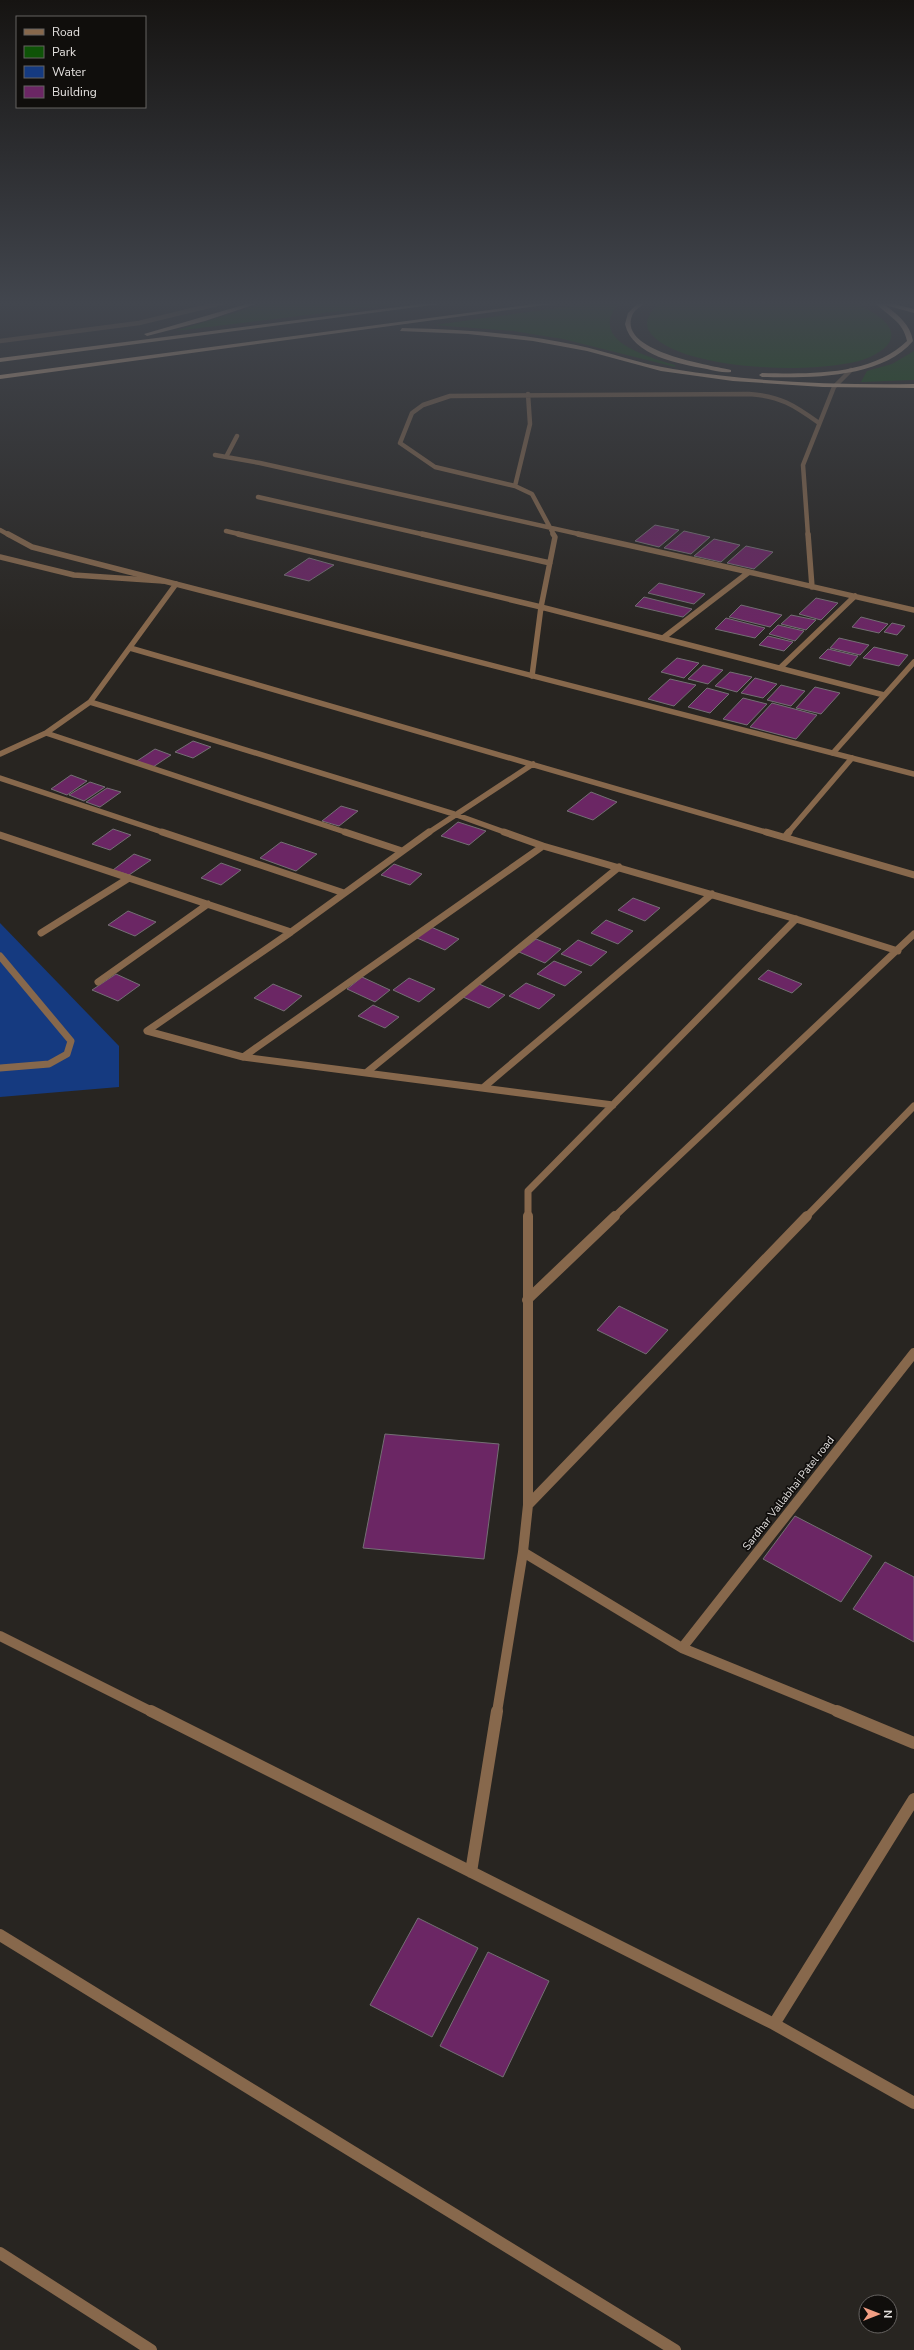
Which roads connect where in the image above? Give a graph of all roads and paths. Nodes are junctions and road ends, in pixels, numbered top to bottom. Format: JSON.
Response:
{"nodes":[{"id":1,"x":412,"y":413,"type":"edge"},
{"id":2,"x":529,"y":413,"type":"edge"},
{"id":3,"x":805,"y":413,"type":"edge"},
{"id":4,"x":823,"y":413,"type":"edge"},
{"id":5,"x":819,"y":423,"type":"junction"},
{"id":6,"x":237,"y":436,"type":"dead end"},
{"id":7,"x":215,"y":455,"type":"dead end"},
{"id":8,"x":226,"y":457,"type":"junction"},
{"id":9,"x":515,"y":486,"type":"junction"},
{"id":10,"x":258,"y":497,"type":"dead end"},
{"id":11,"x":551,"y":529,"type":"junction"},
{"id":12,"x":0,"y":530,"type":"edge"},
{"id":13,"x":226,"y":530,"type":"dead end"},
{"id":14,"x":0,"y":557,"type":"edge"},
{"id":15,"x":550,"y":563,"type":"junction"},
{"id":16,"x":749,"y":572,"type":"junction"},
{"id":17,"x":163,"y":581,"type":"junction"},
{"id":18,"x":176,"y":584,"type":"junction"},
{"id":19,"x":812,"y":587,"type":"junction"},
{"id":20,"x":855,"y":596,"type":"junction"},
{"id":21,"x":541,"y":607,"type":"junction"},
{"id":22,"x":914,"y":610,"type":"edge"},
{"id":23,"x":663,"y":638,"type":"junction"},
{"id":24,"x":130,"y":648,"type":"junction"},
{"id":25,"x":914,"y":662,"type":"edge"},
{"id":26,"x":780,"y":668,"type":"junction"},
{"id":27,"x":532,"y":676,"type":"junction"},
{"id":28,"x":884,"y":695,"type":"junction"},
{"id":29,"x":90,"y":702,"type":"junction"},
{"id":30,"x":46,"y":733,"type":"junction"},
{"id":31,"x":833,"y":753,"type":"junction"},
{"id":32,"x":0,"y":754,"type":"edge"},
{"id":33,"x":852,"y":758,"type":"junction"},
{"id":34,"x":533,"y":764,"type":"junction"},
{"id":35,"x":914,"y":774,"type":"edge"},
{"id":36,"x":0,"y":778,"type":"edge"},
{"id":37,"x":454,"y":814,"type":"junction"},
{"id":38,"x":0,"y":835,"type":"edge"},
{"id":39,"x":784,"y":837,"type":"junction"},
{"id":40,"x":543,"y":846,"type":"junction"},
{"id":41,"x":402,"y":851,"type":"junction"},
{"id":42,"x":619,"y":867,"type":"junction"},
{"id":43,"x":914,"y":875,"type":"edge"},
{"id":44,"x":129,"y":878,"type":"junction"},
{"id":45,"x":344,"y":893,"type":"junction"},
{"id":46,"x":712,"y":894,"type":"junction"},
{"id":47,"x":208,"y":904,"type":"junction"},
{"id":48,"x":796,"y":919,"type":"junction"},
{"id":49,"x":290,"y":932,"type":"junction"},
{"id":50,"x":41,"y":933,"type":"dead end"},
{"id":51,"x":914,"y":934,"type":"edge"},
{"id":52,"x":898,"y":951,"type":"junction"},
{"id":53,"x":0,"y":956,"type":"edge"},
{"id":54,"x":98,"y":982,"type":"dead end"},
{"id":55,"x":243,"y":1057,"type":"junction"},
{"id":56,"x":0,"y":1068,"type":"edge"},
{"id":57,"x":367,"y":1072,"type":"junction"},
{"id":58,"x":484,"y":1087,"type":"junction"},
{"id":59,"x":613,"y":1105,"type":"junction"},
{"id":60,"x":914,"y":1106,"type":"edge"},
{"id":61,"x":527,"y":1300,"type":"junction"},
{"id":62,"x":914,"y":1353,"type":"edge"},
{"id":63,"x":528,"y":1505,"type":"junction"},
{"id":64,"x":523,"y":1552,"type":"junction"},
{"id":65,"x":0,"y":1636,"type":"edge"},
{"id":66,"x":682,"y":1648,"type":"junction"},
{"id":67,"x":914,"y":1743,"type":"edge"},
{"id":68,"x":914,"y":1799,"type":"edge"},
{"id":69,"x":471,"y":1872,"type":"junction"},
{"id":70,"x":0,"y":1935,"type":"edge"},
{"id":71,"x":774,"y":2024,"type":"junction"},
{"id":72,"x":914,"y":2103,"type":"edge"},
{"id":73,"x":0,"y":2253,"type":"edge"},
{"id":74,"x":151,"y":2350,"type":"edge"},
{"id":75,"x":675,"y":2350,"type":"edge"}],
"edges":[{"from":1,"to":9,"type":"street"},
{"from":2,"to":9,"type":"street"},
{"from":3,"to":5,"type":"street"},
{"from":4,"to":5,"type":"street"},
{"from":5,"to":19,"type":"street"},
{"from":6,"to":8,"type":"street"},
{"from":7,"to":8,"type":"street"},
{"from":8,"to":11,"type":"street"},
{"from":9,"to":11,"type":"street"},
{"from":10,"to":15,"type":"street"},
{"from":11,"to":15,"type":"street"},
{"from":11,"to":16,"type":"street"},
{"from":12,"to":17,"type":"street"},
{"from":13,"to":21,"type":"street"},
{"from":14,"to":17,"type":"street"},
{"from":15,"to":21,"type":"street"},
{"from":16,"to":19,"type":"street"},
{"from":16,"to":23,"type":"street"},
{"from":17,"to":18,"type":"street"},
{"from":18,"to":24,"type":"street"},
{"from":18,"to":27,"type":"street"},
{"from":19,"to":20,"type":"street"},
{"from":20,"to":22,"type":"street"},
{"from":20,"to":26,"type":"street"},
{"from":21,"to":23,"type":"street"},
{"from":21,"to":27,"type":"street"},
{"from":23,"to":26,"type":"street"},
{"from":24,"to":29,"type":"street"},
{"from":24,"to":34,"type":"street"},
{"from":25,"to":28,"type":"street"},
{"from":26,"to":28,"type":"street"},
{"from":27,"to":31,"type":"street"},
{"from":28,"to":31,"type":"street"},
{"from":29,"to":30,"type":"street"},
{"from":29,"to":37,"type":"street"},
{"from":30,"to":32,"type":"street"},
{"from":30,"to":41,"type":"street"},
{"from":31,"to":33,"type":"street"},
{"from":33,"to":35,"type":"street"},
{"from":33,"to":39,"type":"street"},
{"from":34,"to":37,"type":"street"},
{"from":34,"to":39,"type":"street"},
{"from":36,"to":45,"type":"street"},
{"from":37,"to":40,"type":"street"},
{"from":37,"to":41,"type":"street"},
{"from":38,"to":44,"type":"street"},
{"from":39,"to":43,"type":"street"},
{"from":40,"to":42,"type":"street"},
{"from":40,"to":55,"type":"street"},
{"from":41,"to":45,"type":"street"},
{"from":42,"to":46,"type":"street"},
{"from":42,"to":57,"type":"street"},
{"from":44,"to":47,"type":"street"},
{"from":44,"to":50,"type":"street"},
{"from":45,"to":49,"type":"street"},
{"from":46,"to":48,"type":"street"},
{"from":46,"to":58,"type":"street"},
{"from":47,"to":49,"type":"street"},
{"from":47,"to":54,"type":"street"},
{"from":48,"to":52,"type":"street"},
{"from":48,"to":59,"type":"street"},
{"from":49,"to":55,"type":"street"},
{"from":51,"to":52,"type":"street"},
{"from":52,"to":61,"type":"street"},
{"from":53,"to":56,"type":"street"},
{"from":55,"to":57,"type":"street"},
{"from":57,"to":58,"type":"street"},
{"from":58,"to":59,"type":"street"},
{"from":59,"to":61,"type":"street"},
{"from":60,"to":63,"type":"street"},
{"from":61,"to":63,"type":"street"},
{"from":62,"to":66,"type":"street","name":"Sardhar Vallabhai Patel road"},
{"from":63,"to":64,"type":"street"},
{"from":64,"to":66,"type":"street"},
{"from":64,"to":69,"type":"street"},
{"from":65,"to":69,"type":"street"},
{"from":66,"to":67,"type":"street"},
{"from":68,"to":71,"type":"street"},
{"from":69,"to":71,"type":"street"},
{"from":70,"to":75,"type":"street"},
{"from":71,"to":72,"type":"street"},
{"from":73,"to":74,"type":"street"}]}
